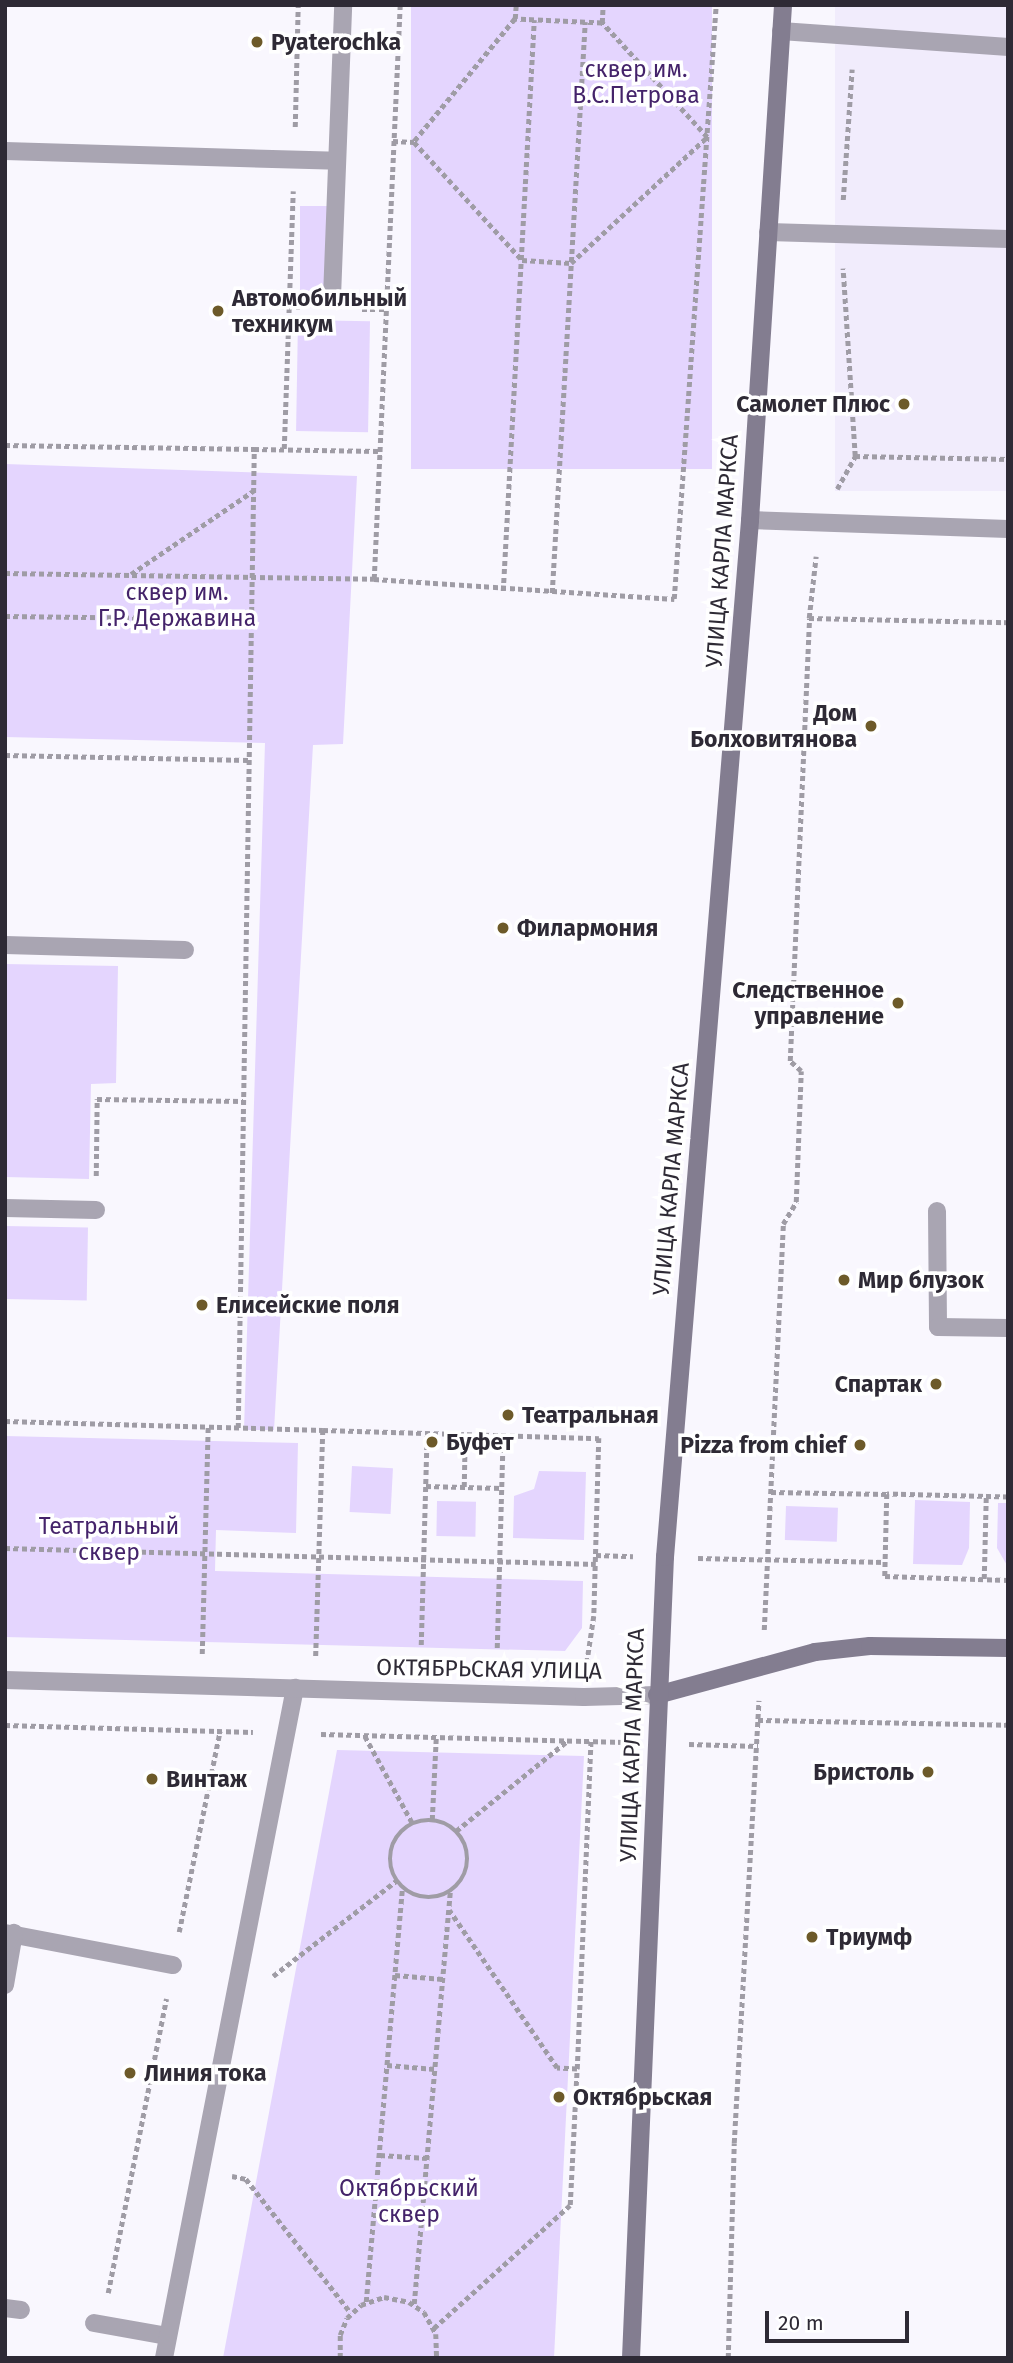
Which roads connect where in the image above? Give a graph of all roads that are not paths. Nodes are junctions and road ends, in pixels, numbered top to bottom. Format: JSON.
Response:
{"nodes":[{"id":1,"x":343,"y":5,"type":"edge"},
{"id":2,"x":783,"y":5,"type":"edge"},
{"id":3,"x":781,"y":31,"type":"junction"},
{"id":4,"x":1008,"y":47,"type":"edge"},
{"id":5,"x":5,"y":151,"type":"edge"},
{"id":6,"x":337,"y":161,"type":"junction"},
{"id":7,"x":768,"y":232,"type":"junction"},
{"id":8,"x":1008,"y":239,"type":"edge"},
{"id":9,"x":332,"y":297,"type":"dead end"},
{"id":10,"x":750,"y":520,"type":"junction"},
{"id":11,"x":1008,"y":529,"type":"edge"},
{"id":12,"x":5,"y":945,"type":"edge"},
{"id":13,"x":185,"y":950,"type":"dead end"},
{"id":14,"x":5,"y":1208,"type":"edge"},
{"id":15,"x":96,"y":1210,"type":"road end"},
{"id":16,"x":937,"y":1211,"type":"dead end"},
{"id":17,"x":1008,"y":1328,"type":"edge"},
{"id":18,"x":1008,"y":1648,"type":"edge"},
{"id":19,"x":5,"y":1680,"type":"edge"},
{"id":20,"x":295,"y":1688,"type":"junction"},
{"id":21,"x":657,"y":1695,"type":"junction"},
{"id":22,"x":10,"y":1933,"type":"edge"},
{"id":23,"x":173,"y":1965,"type":"road end"},
{"id":24,"x":5,"y":1984,"type":"edge"},
{"id":25,"x":98,"y":2324,"type":"road end"},
{"id":26,"x":168,"y":2336,"type":"junction"},
{"id":27,"x":164,"y":2358,"type":"edge"},
{"id":28,"x":632,"y":2358,"type":"edge"}],
"edges":[{"from":1,"to":6,"type":"street"},
{"from":2,"to":3,"type":"main road","name":"УЛИЦА КАРЛА МАРКСА"},
{"from":3,"to":4,"type":"street"},
{"from":3,"to":7,"type":"main road","name":"УЛИЦА КАРЛА МАРКСА"},
{"from":5,"to":6,"type":"street"},
{"from":6,"to":9,"type":"street"},
{"from":7,"to":8,"type":"street"},
{"from":7,"to":10,"type":"main road","name":"УЛИЦА КАРЛА МАРКСА"},
{"from":10,"to":11,"type":"street"},
{"from":10,"to":21,"type":"main road","name":"УЛИЦА КАРЛА МАРКСА"},
{"from":12,"to":13,"type":"street"},
{"from":14,"to":15,"type":"street"},
{"from":16,"to":17,"type":"street"},
{"from":18,"to":21,"type":"main road","name":"ОКТЯБРЬСКАЯ УЛИЦА"},
{"from":19,"to":20,"type":"street","name":"ОКТЯБРЬСКАЯ УЛИЦА"},
{"from":20,"to":21,"type":"street","name":"ОКТЯБРЬСКАЯ УЛИЦА"},
{"from":20,"to":26,"type":"street"},
{"from":21,"to":28,"type":"main road","name":"УЛИЦА КАРЛА МАРКСА"},
{"from":22,"to":23,"type":"street"},
{"from":22,"to":24,"type":"street"},
{"from":25,"to":26,"type":"street"},
{"from":26,"to":27,"type":"street"}]}
